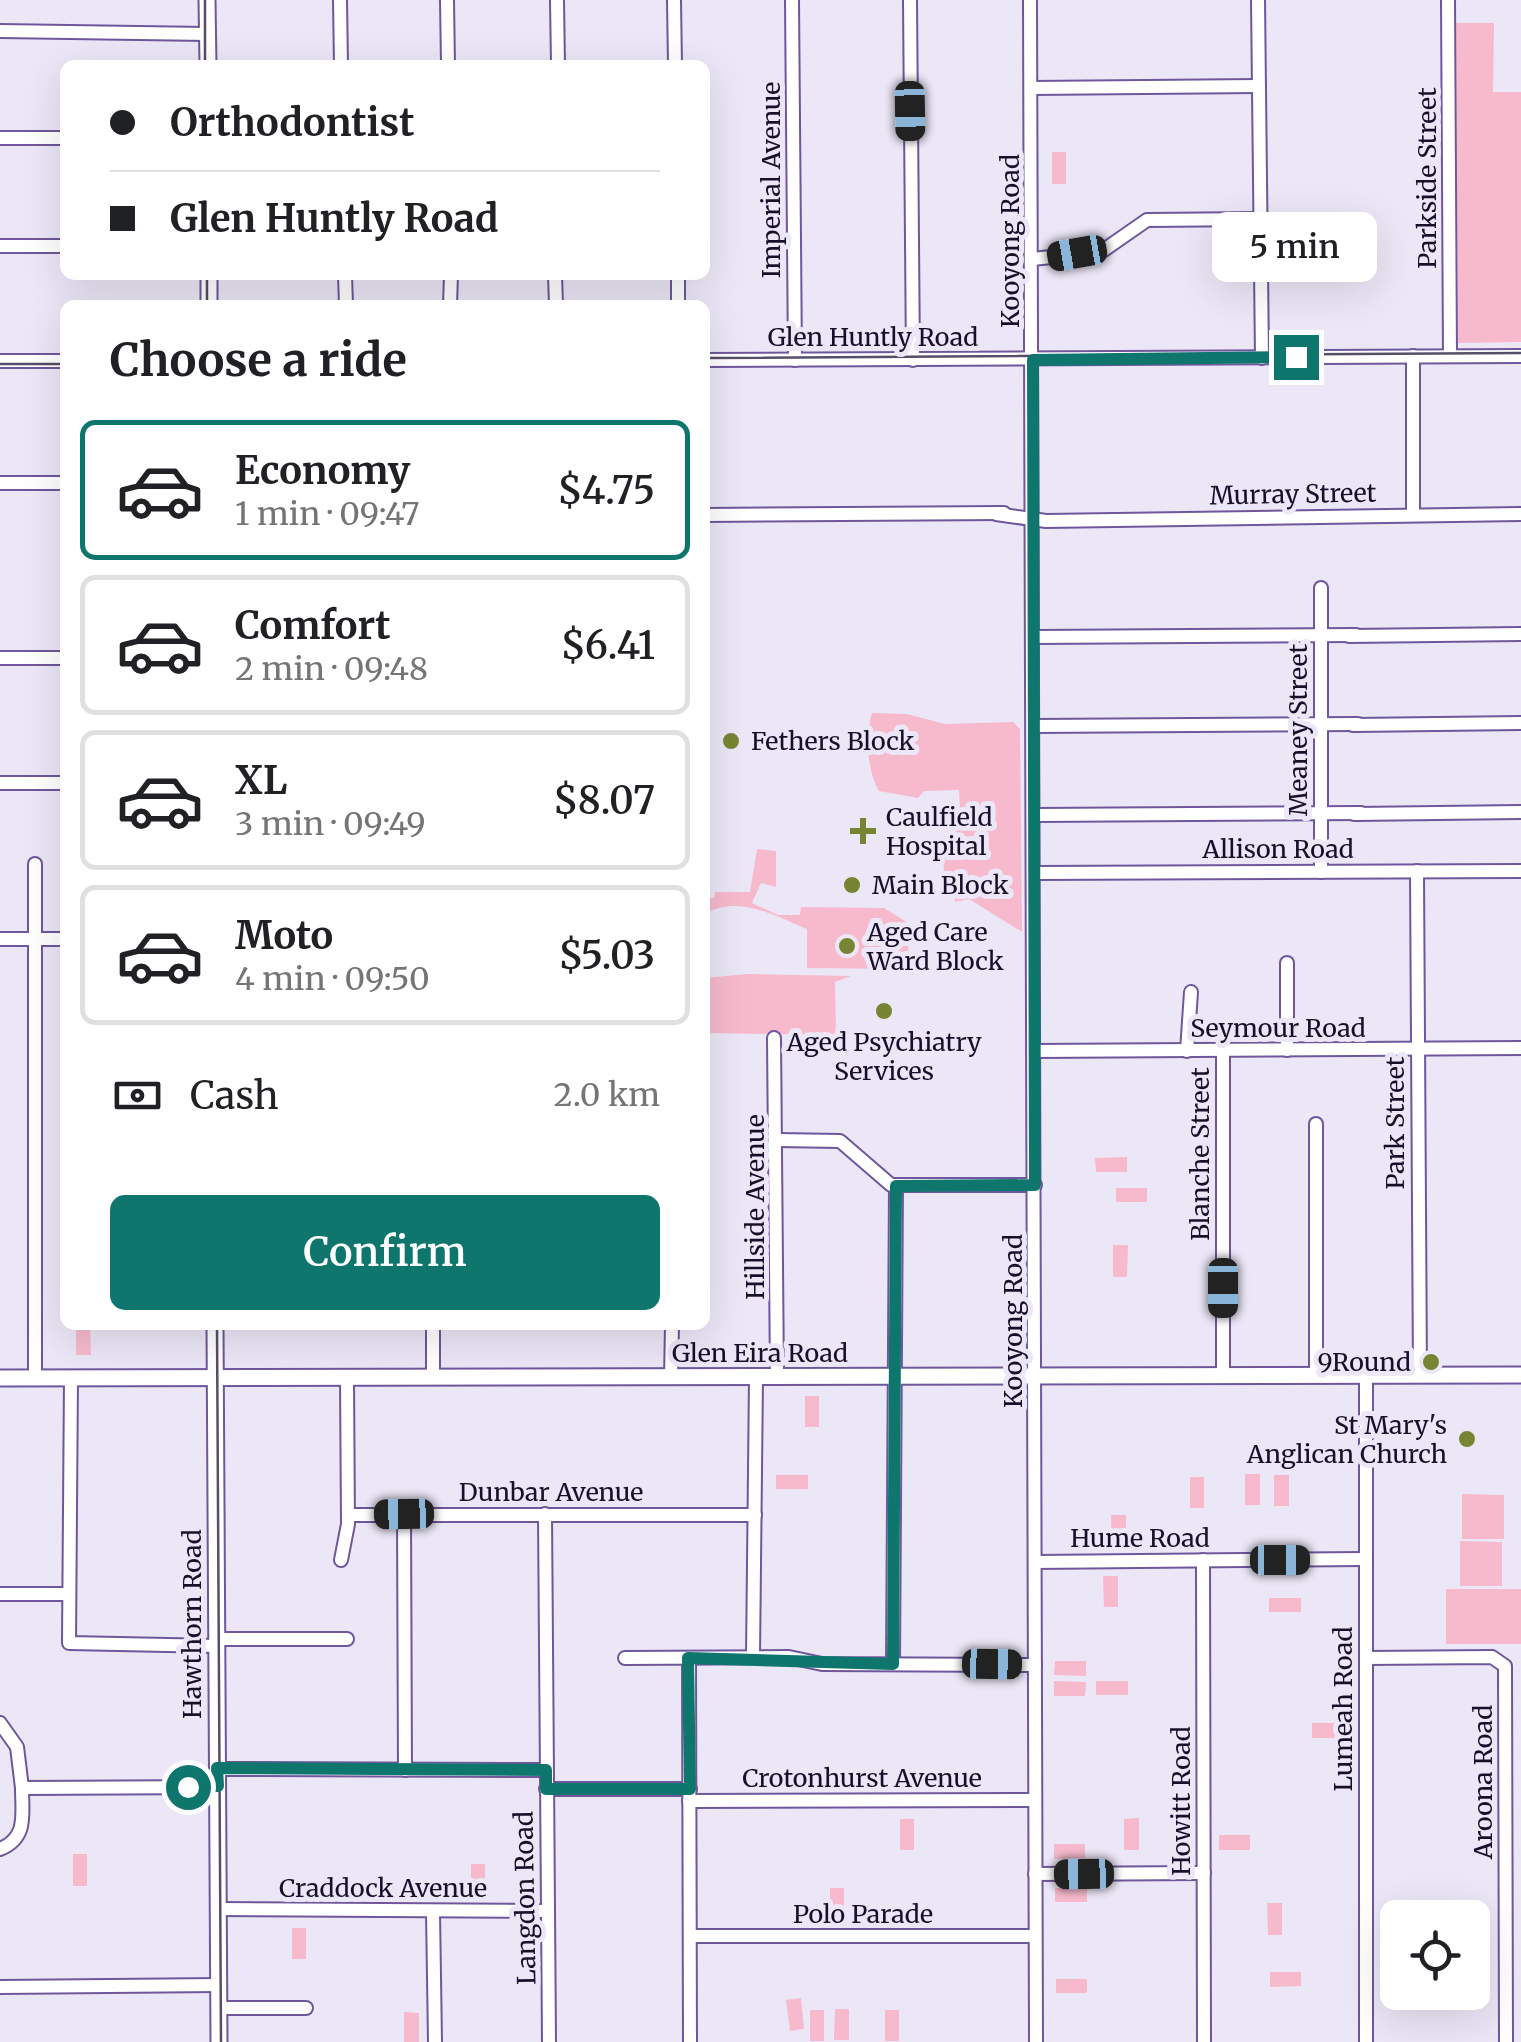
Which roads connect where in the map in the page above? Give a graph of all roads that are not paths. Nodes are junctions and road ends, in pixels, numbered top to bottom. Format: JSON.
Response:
{"nodes":[{"id":1,"x":207,"y":0,"type":"edge"},
{"id":2,"x":340,"y":0,"type":"edge"},
{"id":3,"x":447,"y":0,"type":"edge"},
{"id":4,"x":557,"y":0,"type":"edge"},
{"id":5,"x":674,"y":0,"type":"edge"},
{"id":6,"x":792,"y":0,"type":"edge"},
{"id":7,"x":910,"y":0,"type":"edge"},
{"id":8,"x":1030,"y":0,"type":"edge"},
{"id":9,"x":1258,"y":0,"type":"edge"},
{"id":10,"x":1448,"y":0,"type":"edge"},
{"id":11,"x":207,"y":31,"type":"junction"},
{"id":12,"x":1,"y":32,"type":"edge"},
{"id":13,"x":208,"y":60,"type":"edge"},
{"id":14,"x":340,"y":60,"type":"edge"},
{"id":15,"x":448,"y":60,"type":"edge"},
{"id":16,"x":558,"y":60,"type":"edge"},
{"id":17,"x":675,"y":60,"type":"edge"},
{"id":18,"x":1259,"y":86,"type":"junction"},
{"id":19,"x":1031,"y":88,"type":"junction"},
{"id":20,"x":0,"y":138,"type":"edge"},
{"id":21,"x":60,"y":138,"type":"edge"},
{"id":22,"x":1260,"y":219,"type":"junction"},
{"id":23,"x":0,"y":246,"type":"edge"},
{"id":24,"x":60,"y":246,"type":"edge"},
{"id":25,"x":1032,"y":254,"type":"junction"},
{"id":26,"x":1413,"y":356,"type":"junction"},
{"id":27,"x":1450,"y":356,"type":"junction"},
{"id":28,"x":1521,"y":356,"type":"edge"},
{"id":29,"x":1262,"y":358,"type":"junction"},
{"id":30,"x":710,"y":360,"type":"edge"},
{"id":31,"x":796,"y":360,"type":"junction"},
{"id":32,"x":913,"y":360,"type":"junction"},
{"id":33,"x":1033,"y":360,"type":"junction"},
{"id":34,"x":0,"y":361,"type":"edge"},
{"id":35,"x":60,"y":362,"type":"edge"},
{"id":36,"x":0,"y":483,"type":"edge"},
{"id":37,"x":60,"y":483,"type":"edge"},
{"id":38,"x":1521,"y":514,"type":"edge"},
{"id":39,"x":710,"y":515,"type":"edge"},
{"id":40,"x":1414,"y":515,"type":"junction"},
{"id":41,"x":1034,"y":516,"type":"junction"},
{"id":42,"x":1320,"y":588,"type":"dead end"},
{"id":43,"x":1521,"y":634,"type":"edge"},
{"id":44,"x":1320,"y":635,"type":"junction"},
{"id":45,"x":1034,"y":637,"type":"junction"},
{"id":46,"x":0,"y":658,"type":"edge"},
{"id":47,"x":60,"y":658,"type":"edge"},
{"id":48,"x":1521,"y":723,"type":"edge"},
{"id":49,"x":1320,"y":724,"type":"junction"},
{"id":50,"x":1033,"y":726,"type":"junction"},
{"id":51,"x":0,"y":783,"type":"edge"},
{"id":52,"x":60,"y":783,"type":"edge"},
{"id":53,"x":1521,"y":812,"type":"edge"},
{"id":54,"x":1321,"y":813,"type":"junction"},
{"id":55,"x":1034,"y":815,"type":"junction"},
{"id":56,"x":36,"y":864,"type":"dead end"},
{"id":57,"x":1417,"y":871,"type":"junction"},
{"id":58,"x":1521,"y":871,"type":"edge"},
{"id":59,"x":1321,"y":872,"type":"junction"},
{"id":60,"x":1034,"y":873,"type":"junction"},
{"id":61,"x":0,"y":939,"type":"edge"},
{"id":62,"x":36,"y":939,"type":"junction"},
{"id":63,"x":60,"y":939,"type":"edge"},
{"id":64,"x":1287,"y":963,"type":"dead end"},
{"id":65,"x":1192,"y":992,"type":"dead end"},
{"id":66,"x":774,"y":1038,"type":"dead end"},
{"id":67,"x":1521,"y":1048,"type":"edge"},
{"id":68,"x":1418,"y":1049,"type":"junction"},
{"id":69,"x":1223,"y":1050,"type":"junction"},
{"id":70,"x":1287,"y":1050,"type":"junction"},
{"id":71,"x":1035,"y":1051,"type":"junction"},
{"id":72,"x":1187,"y":1051,"type":"junction"},
{"id":73,"x":1316,"y":1124,"type":"dead end"},
{"id":74,"x":777,"y":1140,"type":"junction"},
{"id":75,"x":1035,"y":1185,"type":"junction"},
{"id":76,"x":896,"y":1186,"type":"junction"},
{"id":77,"x":215,"y":1330,"type":"edge"},
{"id":78,"x":432,"y":1330,"type":"edge"},
{"id":79,"x":672,"y":1330,"type":"edge"},
{"id":80,"x":1521,"y":1375,"type":"edge"},
{"id":81,"x":1316,"y":1376,"type":"junction"},
{"id":82,"x":1366,"y":1376,"type":"junction"},
{"id":83,"x":1420,"y":1376,"type":"junction"},
{"id":84,"x":1223,"y":1377,"type":"junction"},
{"id":85,"x":0,"y":1378,"type":"edge"},
{"id":86,"x":38,"y":1378,"type":"junction"},
{"id":87,"x":72,"y":1378,"type":"junction"},
{"id":88,"x":215,"y":1378,"type":"junction"},
{"id":89,"x":347,"y":1378,"type":"junction"},
{"id":90,"x":433,"y":1378,"type":"junction"},
{"id":91,"x":671,"y":1378,"type":"junction"},
{"id":92,"x":756,"y":1378,"type":"junction"},
{"id":93,"x":777,"y":1378,"type":"junction"},
{"id":94,"x":894,"y":1378,"type":"junction"},
{"id":95,"x":1035,"y":1378,"type":"junction"},
{"id":96,"x":404,"y":1514,"type":"junction"},
{"id":97,"x":545,"y":1514,"type":"junction"},
{"id":98,"x":348,"y":1515,"type":"junction"},
{"id":99,"x":755,"y":1515,"type":"junction"},
{"id":100,"x":1366,"y":1559,"type":"junction"},
{"id":101,"x":341,"y":1560,"type":"dead end"},
{"id":102,"x":1203,"y":1560,"type":"junction"},
{"id":103,"x":1035,"y":1562,"type":"junction"},
{"id":104,"x":0,"y":1594,"type":"edge"},
{"id":105,"x":66,"y":1594,"type":"junction"},
{"id":106,"x":347,"y":1639,"type":"dead end"},
{"id":107,"x":217,"y":1643,"type":"junction"},
{"id":108,"x":625,"y":1658,"type":"dead end"},
{"id":109,"x":688,"y":1658,"type":"junction"},
{"id":110,"x":753,"y":1658,"type":"junction"},
{"id":111,"x":1366,"y":1658,"type":"junction"},
{"id":112,"x":893,"y":1664,"type":"junction"},
{"id":113,"x":1035,"y":1665,"type":"junction"},
{"id":114,"x":0,"y":1723,"type":"edge"},
{"id":115,"x":217,"y":1768,"type":"junction"},
{"id":116,"x":406,"y":1770,"type":"junction"},
{"id":117,"x":546,"y":1770,"type":"junction"},
{"id":118,"x":218,"y":1786,"type":"junction"},
{"id":119,"x":22,"y":1788,"type":"junction"},
{"id":120,"x":546,"y":1789,"type":"junction"},
{"id":121,"x":690,"y":1795,"type":"junction"},
{"id":122,"x":1035,"y":1800,"type":"junction"},
{"id":123,"x":0,"y":1849,"type":"edge"},
{"id":124,"x":1204,"y":1872,"type":"junction"},
{"id":125,"x":1036,"y":1874,"type":"junction"},
{"id":126,"x":218,"y":1909,"type":"junction"},
{"id":127,"x":548,"y":1911,"type":"junction"},
{"id":128,"x":433,"y":1912,"type":"junction"},
{"id":129,"x":690,"y":1936,"type":"junction"},
{"id":130,"x":1035,"y":1936,"type":"junction"},
{"id":131,"x":219,"y":1985,"type":"junction"},
{"id":132,"x":0,"y":1987,"type":"edge"},
{"id":133,"x":219,"y":2008,"type":"junction"},
{"id":134,"x":306,"y":2008,"type":"dead end"},
{"id":135,"x":219,"y":2042,"type":"edge"},
{"id":136,"x":434,"y":2042,"type":"edge"},
{"id":137,"x":548,"y":2042,"type":"edge"},
{"id":138,"x":690,"y":2042,"type":"edge"},
{"id":139,"x":1036,"y":2042,"type":"edge"},
{"id":140,"x":1204,"y":2042,"type":"edge"},
{"id":141,"x":1366,"y":2042,"type":"edge"},
{"id":142,"x":1506,"y":2042,"type":"edge"}],
"edges":[{"from":1,"to":11,"type":"main road"},
{"from":2,"to":14,"type":"street"},
{"from":3,"to":15,"type":"street"},
{"from":4,"to":16,"type":"street"},
{"from":5,"to":17,"type":"street"},
{"from":6,"to":31,"type":"street","name":"Imperial Avenue"},
{"from":7,"to":32,"type":"street"},
{"from":8,"to":19,"type":"street","name":"Kooyong Road"},
{"from":9,"to":18,"type":"street"},
{"from":10,"to":27,"type":"street","name":"Parkside Street"},
{"from":11,"to":12,"type":"street"},
{"from":11,"to":13,"type":"main road"},
{"from":18,"to":19,"type":"street"},
{"from":18,"to":22,"type":"street"},
{"from":19,"to":25,"type":"street","name":"Kooyong Road"},
{"from":20,"to":21,"type":"street"},
{"from":22,"to":25,"type":"street"},
{"from":22,"to":29,"type":"street"},
{"from":23,"to":24,"type":"street"},
{"from":25,"to":33,"type":"street","name":"Kooyong Road"},
{"from":26,"to":27,"type":"street","name":"Glen Huntly Road"},
{"from":26,"to":29,"type":"street","name":"Glen Huntly Road"},
{"from":26,"to":40,"type":"street"},
{"from":27,"to":28,"type":"street","name":"Glen Huntly Road"},
{"from":29,"to":33,"type":"street","name":"Glen Huntly Road"},
{"from":30,"to":31,"type":"street","name":"Glen Huntly Road"},
{"from":31,"to":32,"type":"street","name":"Glen Huntly Road"},
{"from":32,"to":33,"type":"street","name":"Glen Huntly Road"},
{"from":33,"to":41,"type":"street","name":"Kooyong Road"},
{"from":34,"to":35,"type":"street"},
{"from":36,"to":37,"type":"street"},
{"from":38,"to":40,"type":"street","name":"Murray Street"},
{"from":39,"to":41,"type":"street","name":"Murray Street"},
{"from":40,"to":41,"type":"street","name":"Murray Street"},
{"from":41,"to":45,"type":"street","name":"Kooyong Road"},
{"from":42,"to":44,"type":"street","name":"Meaney Street"},
{"from":43,"to":44,"type":"street"},
{"from":44,"to":45,"type":"street"},
{"from":44,"to":49,"type":"street","name":"Meaney Street"},
{"from":45,"to":50,"type":"street","name":"Kooyong Road"},
{"from":46,"to":47,"type":"street"},
{"from":48,"to":49,"type":"street"},
{"from":49,"to":50,"type":"street"},
{"from":49,"to":54,"type":"street","name":"Meaney Street"},
{"from":50,"to":55,"type":"street","name":"Kooyong Road"},
{"from":51,"to":52,"type":"street"},
{"from":53,"to":54,"type":"street"},
{"from":54,"to":55,"type":"street"},
{"from":54,"to":59,"type":"street","name":"Meaney Street"},
{"from":55,"to":60,"type":"street","name":"Kooyong Road"},
{"from":56,"to":62,"type":"street"},
{"from":57,"to":58,"type":"street","name":"Allison Road"},
{"from":57,"to":59,"type":"street","name":"Allison Road"},
{"from":57,"to":68,"type":"street","name":"Park Street"},
{"from":59,"to":60,"type":"street","name":"Allison Road"},
{"from":60,"to":71,"type":"street","name":"Kooyong Road"},
{"from":61,"to":62,"type":"street"},
{"from":62,"to":63,"type":"street"},
{"from":62,"to":86,"type":"street"},
{"from":64,"to":70,"type":"street"},
{"from":65,"to":72,"type":"street"},
{"from":66,"to":74,"type":"street","name":"Hillside Avenue"},
{"from":67,"to":68,"type":"street","name":"Seymour Road"},
{"from":68,"to":70,"type":"street","name":"Seymour Road"},
{"from":68,"to":83,"type":"street","name":"Park Street"},
{"from":69,"to":70,"type":"street","name":"Seymour Road"},
{"from":69,"to":72,"type":"street","name":"Seymour Road"},
{"from":69,"to":84,"type":"street","name":"Blanche Street"},
{"from":71,"to":72,"type":"street","name":"Seymour Road"},
{"from":71,"to":75,"type":"street","name":"Kooyong Road"},
{"from":73,"to":81,"type":"street"},
{"from":74,"to":76,"type":"street"},
{"from":74,"to":93,"type":"street","name":"Hillside Avenue"},
{"from":75,"to":76,"type":"street"},
{"from":75,"to":95,"type":"street","name":"Kooyong Road"},
{"from":76,"to":94,"type":"street"},
{"from":77,"to":88,"type":"main road","name":"Hawthorn Road"},
{"from":78,"to":90,"type":"street"},
{"from":79,"to":91,"type":"street"},
{"from":80,"to":83,"type":"main road","name":"Glen Eira Road"},
{"from":81,"to":82,"type":"main road","name":"Glen Eira Road"},
{"from":81,"to":84,"type":"main road","name":"Glen Eira Road"},
{"from":82,"to":83,"type":"main road","name":"Glen Eira Road"},
{"from":82,"to":100,"type":"street","name":"Lumeah Road"},
{"from":84,"to":95,"type":"main road","name":"Glen Eira Road"},
{"from":85,"to":86,"type":"main road","name":"Glen Eira Road"},
{"from":86,"to":87,"type":"main road","name":"Glen Eira Road"},
{"from":87,"to":88,"type":"main road","name":"Glen Eira Road"},
{"from":87,"to":105,"type":"street"},
{"from":88,"to":89,"type":"main road","name":"Glen Eira Road"},
{"from":88,"to":107,"type":"main road","name":"Hawthorn Road"},
{"from":89,"to":90,"type":"main road","name":"Glen Eira Road"},
{"from":89,"to":98,"type":"street"},
{"from":90,"to":91,"type":"main road","name":"Glen Eira Road"},
{"from":91,"to":92,"type":"main road","name":"Glen Eira Road"},
{"from":92,"to":93,"type":"main road","name":"Glen Eira Road"},
{"from":92,"to":99,"type":"street"},
{"from":93,"to":94,"type":"main road","name":"Glen Eira Road"},
{"from":94,"to":95,"type":"main road","name":"Glen Eira Road"},
{"from":94,"to":112,"type":"street"},
{"from":95,"to":103,"type":"street","name":"Kooyong Road"},
{"from":96,"to":97,"type":"street","name":"Dunbar Avenue"},
{"from":96,"to":98,"type":"street","name":"Dunbar Avenue"},
{"from":96,"to":116,"type":"street"},
{"from":97,"to":99,"type":"street","name":"Dunbar Avenue"},
{"from":97,"to":117,"type":"street","name":"Langdon Road"},
{"from":98,"to":101,"type":"street"},
{"from":99,"to":110,"type":"street"},
{"from":100,"to":102,"type":"street","name":"Hume Road"},
{"from":100,"to":111,"type":"street","name":"Lumeah Road"},
{"from":102,"to":103,"type":"street","name":"Hume Road"},
{"from":102,"to":124,"type":"street","name":"Howitt Road"},
{"from":103,"to":113,"type":"street","name":"Kooyong Road"},
{"from":104,"to":105,"type":"street"},
{"from":105,"to":107,"type":"street"},
{"from":106,"to":107,"type":"street"},
{"from":107,"to":115,"type":"main road","name":"Hawthorn Road"},
{"from":108,"to":109,"type":"street"},
{"from":109,"to":110,"type":"street"},
{"from":109,"to":121,"type":"street"},
{"from":110,"to":112,"type":"street"},
{"from":111,"to":141,"type":"street","name":"Lumeah Road"},
{"from":111,"to":142,"type":"street","name":"Aroona Road"},
{"from":112,"to":113,"type":"street"},
{"from":113,"to":122,"type":"street","name":"Kooyong Road"},
{"from":114,"to":119,"type":"street"},
{"from":115,"to":116,"type":"street"},
{"from":115,"to":118,"type":"main road","name":"Hawthorn Road"},
{"from":116,"to":117,"type":"street"},
{"from":117,"to":120,"type":"street","name":"Langdon Road"},
{"from":118,"to":119,"type":"street"},
{"from":118,"to":126,"type":"main road","name":"Hawthorn Road"},
{"from":119,"to":123,"type":"street"},
{"from":120,"to":121,"type":"street","name":"Crotonhurst Avenue"},
{"from":120,"to":127,"type":"street","name":"Langdon Road"},
{"from":121,"to":122,"type":"street","name":"Crotonhurst Avenue"},
{"from":121,"to":129,"type":"street"},
{"from":122,"to":125,"type":"street","name":"Kooyong Road"},
{"from":124,"to":125,"type":"street"},
{"from":124,"to":140,"type":"street","name":"Howitt Road"},
{"from":125,"to":130,"type":"street","name":"Kooyong Road"},
{"from":126,"to":128,"type":"street","name":"Craddock Avenue"},
{"from":126,"to":131,"type":"main road","name":"Hawthorn Road"},
{"from":127,"to":128,"type":"street","name":"Craddock Avenue"},
{"from":127,"to":137,"type":"street","name":"Langdon Road"},
{"from":128,"to":136,"type":"street"},
{"from":129,"to":130,"type":"street","name":"Polo Parade"},
{"from":129,"to":138,"type":"street"},
{"from":130,"to":139,"type":"street","name":"Kooyong Road"},
{"from":131,"to":132,"type":"street"},
{"from":131,"to":133,"type":"main road","name":"Hawthorn Road"},
{"from":133,"to":134,"type":"street"},
{"from":133,"to":135,"type":"main road","name":"Hawthorn Road"}]}
